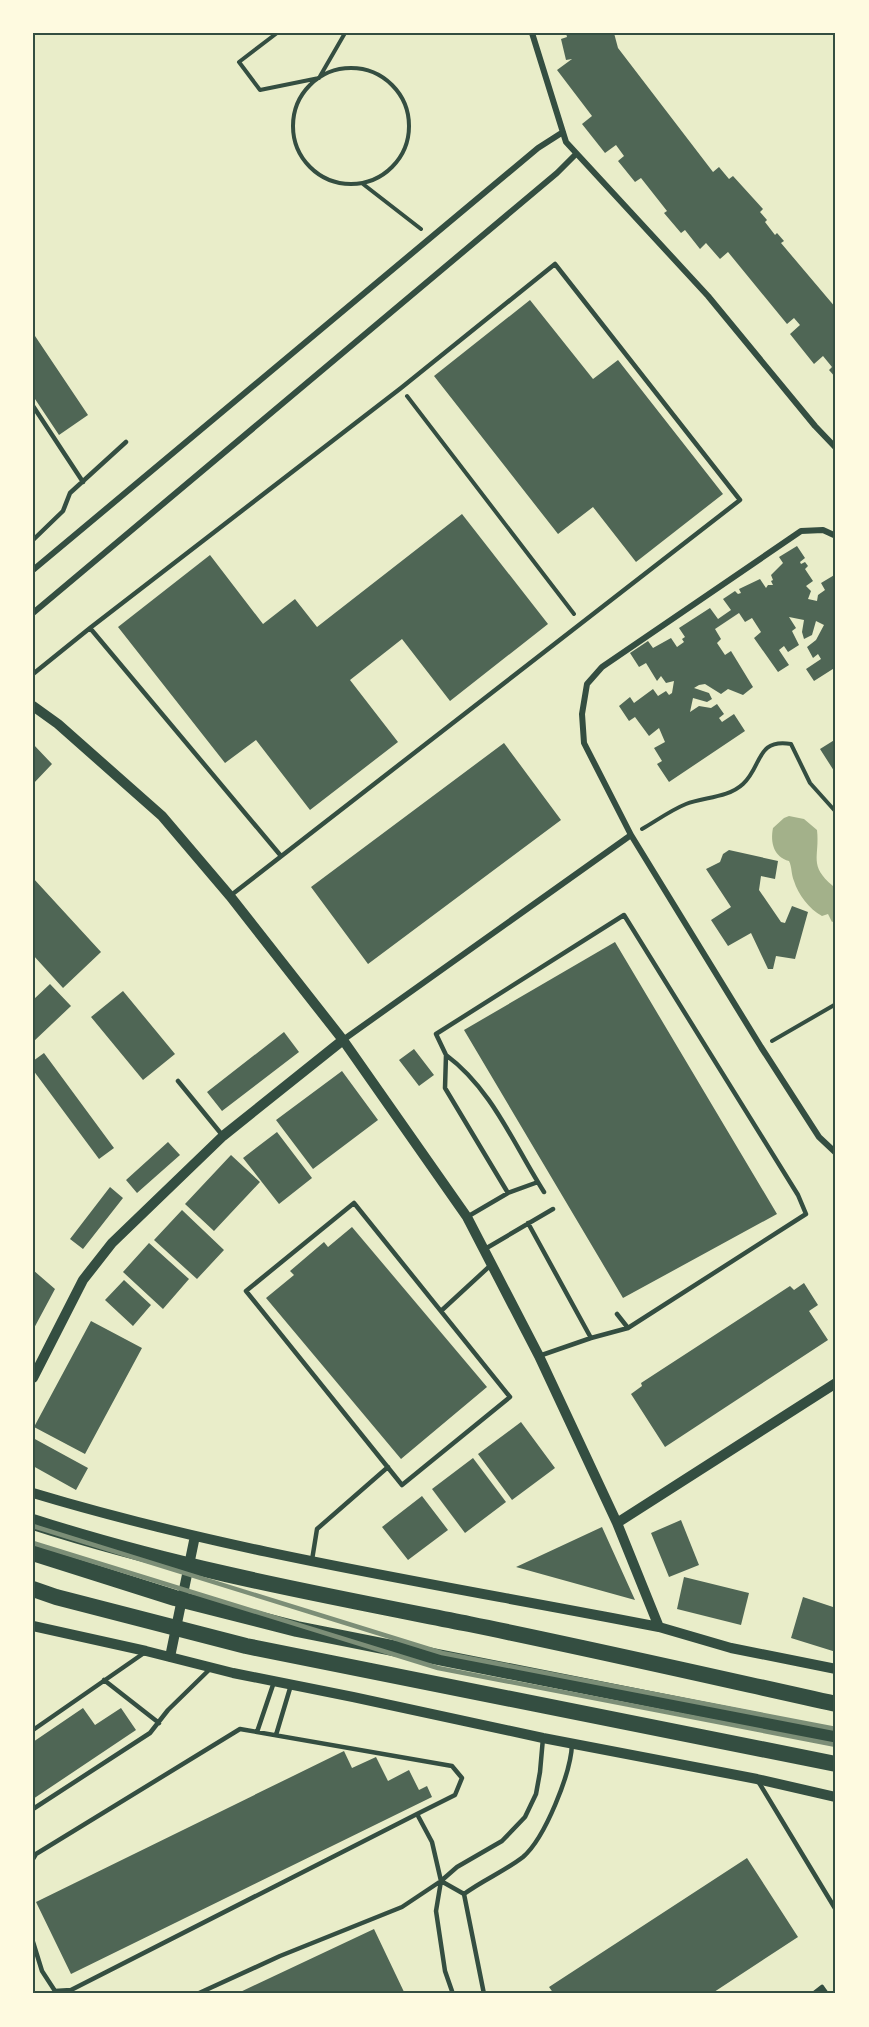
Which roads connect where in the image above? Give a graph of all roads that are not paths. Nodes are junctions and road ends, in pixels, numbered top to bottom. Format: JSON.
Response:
{"nodes":[{"id":1,"x":532,"y":33,"type":"edge"},
{"id":2,"x":563,"y":132,"type":"junction"},
{"id":3,"x":576,"y":154,"type":"junction"},
{"id":4,"x":33,"y":406,"type":"edge"},
{"id":5,"x":126,"y":442,"type":"dead end"},
{"id":6,"x":836,"y":448,"type":"edge"},
{"id":7,"x":82,"y":482,"type":"junction"},
{"id":8,"x":836,"y":536,"type":"edge"},
{"id":9,"x":33,"y":540,"type":"edge"},
{"id":10,"x":33,"y":570,"type":"edge"},
{"id":11,"x":33,"y":613,"type":"edge"},
{"id":12,"x":90,"y":628,"type":"junction"},
{"id":13,"x":33,"y":674,"type":"edge"},
{"id":14,"x":33,"y":706,"type":"edge"},
{"id":15,"x":631,"y":835,"type":"junction"},
{"id":16,"x":281,"y":855,"type":"junction"},
{"id":17,"x":230,"y":896,"type":"junction"},
{"id":18,"x":343,"y":1040,"type":"junction"},
{"id":19,"x":446,"y":1055,"type":"junction"},
{"id":20,"x":178,"y":1081,"type":"dead end"},
{"id":21,"x":223,"y":1136,"type":"junction"},
{"id":22,"x":836,"y":1153,"type":"edge"},
{"id":23,"x":538,"y":1182,"type":"junction"},
{"id":24,"x":544,"y":1192,"type":"dead end"},
{"id":25,"x":508,"y":1193,"type":"junction"},
{"id":26,"x":553,"y":1209,"type":"dead end"},
{"id":27,"x":467,"y":1217,"type":"junction"},
{"id":28,"x":528,"y":1223,"type":"junction"},
{"id":29,"x":484,"y":1249,"type":"junction"},
{"id":30,"x":492,"y":1264,"type":"junction"},
{"id":31,"x":441,"y":1311,"type":"junction"},
{"id":32,"x":617,"y":1314,"type":"dead end"},
{"id":33,"x":628,"y":1328,"type":"junction"},
{"id":34,"x":591,"y":1338,"type":"junction"},
{"id":35,"x":538,"y":1356,"type":"junction"},
{"id":36,"x":33,"y":1378,"type":"edge"},
{"id":37,"x":836,"y":1383,"type":"edge"},
{"id":38,"x":388,"y":1467,"type":"junction"},
{"id":39,"x":33,"y":1493,"type":"edge"},
{"id":40,"x":33,"y":1522,"type":"edge"},
{"id":41,"x":617,"y":1523,"type":"junction"},
{"id":42,"x":195,"y":1536,"type":"junction"},
{"id":43,"x":33,"y":1553,"type":"edge"},
{"id":44,"x":312,"y":1561,"type":"junction"},
{"id":45,"x":33,"y":1589,"type":"edge"},
{"id":46,"x":182,"y":1599,"type":"junction"},
{"id":47,"x":33,"y":1626,"type":"edge"},
{"id":48,"x":659,"y":1627,"type":"junction"},
{"id":49,"x":146,"y":1651,"type":"junction"},
{"id":50,"x":170,"y":1658,"type":"junction"},
{"id":51,"x":211,"y":1668,"type":"junction"},
{"id":52,"x":836,"y":1669,"type":"edge"},
{"id":53,"x":104,"y":1680,"type":"junction"},
{"id":54,"x":274,"y":1682,"type":"junction"},
{"id":55,"x":291,"y":1685,"type":"junction"},
{"id":56,"x":836,"y":1704,"type":"edge"},
{"id":57,"x":159,"y":1723,"type":"junction"},
{"id":58,"x":33,"y":1730,"type":"edge"},
{"id":59,"x":257,"y":1732,"type":"junction"},
{"id":60,"x":276,"y":1735,"type":"junction"},
{"id":61,"x":836,"y":1736,"type":"edge"},
{"id":62,"x":543,"y":1738,"type":"junction"},
{"id":63,"x":572,"y":1744,"type":"junction"},
{"id":64,"x":836,"y":1764,"type":"edge"},
{"id":65,"x":757,"y":1779,"type":"junction"},
{"id":66,"x":836,"y":1797,"type":"edge"},
{"id":67,"x":33,"y":1809,"type":"edge"},
{"id":68,"x":417,"y":1814,"type":"junction"},
{"id":69,"x":33,"y":1859,"type":"edge"},
{"id":70,"x":441,"y":1881,"type":"junction"},
{"id":71,"x":464,"y":1894,"type":"junction"},
{"id":72,"x":836,"y":1910,"type":"edge"},
{"id":73,"x":33,"y":1942,"type":"edge"},
{"id":74,"x":197,"y":1994,"type":"edge"},
{"id":75,"x":453,"y":1994,"type":"edge"},
{"id":76,"x":484,"y":1994,"type":"edge"},
{"id":77,"x":813,"y":1994,"type":"edge"},
{"id":78,"x":826,"y":1994,"type":"edge"}],
"edges":[{"from":1,"to":2,"type":"street"},
{"from":2,"to":3,"type":"street"},
{"from":2,"to":10,"type":"street"},
{"from":3,"to":6,"type":"street"},
{"from":3,"to":11,"type":"street"},
{"from":4,"to":7,"type":"lane"},
{"from":5,"to":7,"type":"lane"},
{"from":7,"to":9,"type":"lane"},
{"from":8,"to":15,"type":"street"},
{"from":12,"to":13,"type":"lane"},
{"from":12,"to":16,"type":"lane"},
{"from":12,"to":16,"type":"lane"},
{"from":14,"to":17,"type":"street"},
{"from":15,"to":18,"type":"street"},
{"from":15,"to":22,"type":"street"},
{"from":16,"to":17,"type":"lane"},
{"from":17,"to":18,"type":"street"},
{"from":18,"to":21,"type":"street"},
{"from":18,"to":27,"type":"street"},
{"from":19,"to":23,"type":"lane"},
{"from":19,"to":25,"type":"lane"},
{"from":19,"to":33,"type":"lane"},
{"from":20,"to":21,"type":"lane"},
{"from":21,"to":36,"type":"street"},
{"from":23,"to":24,"type":"lane"},
{"from":23,"to":25,"type":"lane"},
{"from":25,"to":27,"type":"lane"},
{"from":26,"to":28,"type":"lane"},
{"from":27,"to":29,"type":"street"},
{"from":28,"to":29,"type":"lane"},
{"from":28,"to":34,"type":"lane"},
{"from":29,"to":30,"type":"street"},
{"from":30,"to":31,"type":"lane"},
{"from":30,"to":35,"type":"street"},
{"from":31,"to":38,"type":"lane"},
{"from":31,"to":38,"type":"lane"},
{"from":32,"to":33,"type":"lane"},
{"from":33,"to":34,"type":"lane"},
{"from":34,"to":35,"type":"lane"},
{"from":35,"to":41,"type":"street"},
{"from":37,"to":41,"type":"street"},
{"from":38,"to":44,"type":"lane"},
{"from":39,"to":42,"type":"street"},
{"from":40,"to":56,"type":"highway"},
{"from":41,"to":48,"type":"street"},
{"from":42,"to":44,"type":"street"},
{"from":42,"to":46,"type":"street"},
{"from":43,"to":46,"type":"highway"},
{"from":44,"to":48,"type":"street"},
{"from":45,"to":64,"type":"highway"},
{"from":46,"to":50,"type":"street"},
{"from":46,"to":61,"type":"highway"},
{"from":47,"to":49,"type":"street"},
{"from":48,"to":52,"type":"street"},
{"from":49,"to":50,"type":"street"},
{"from":49,"to":53,"type":"lane"},
{"from":50,"to":51,"type":"street"},
{"from":51,"to":54,"type":"street"},
{"from":51,"to":57,"type":"lane"},
{"from":53,"to":57,"type":"lane"},
{"from":53,"to":58,"type":"lane"},
{"from":54,"to":55,"type":"street"},
{"from":54,"to":59,"type":"lane"},
{"from":55,"to":60,"type":"lane"},
{"from":55,"to":62,"type":"street"},
{"from":57,"to":67,"type":"lane"},
{"from":59,"to":60,"type":"lane"},
{"from":59,"to":69,"type":"lane"},
{"from":60,"to":68,"type":"lane"},
{"from":62,"to":63,"type":"street"},
{"from":62,"to":70,"type":"lane"},
{"from":63,"to":65,"type":"street"},
{"from":63,"to":71,"type":"lane"},
{"from":65,"to":66,"type":"street"},
{"from":65,"to":72,"type":"lane"},
{"from":68,"to":70,"type":"lane"},
{"from":68,"to":73,"type":"lane"},
{"from":70,"to":71,"type":"lane"},
{"from":70,"to":74,"type":"lane"},
{"from":70,"to":75,"type":"lane"},
{"from":71,"to":76,"type":"lane"},
{"from":77,"to":78,"type":"lane"}]}
